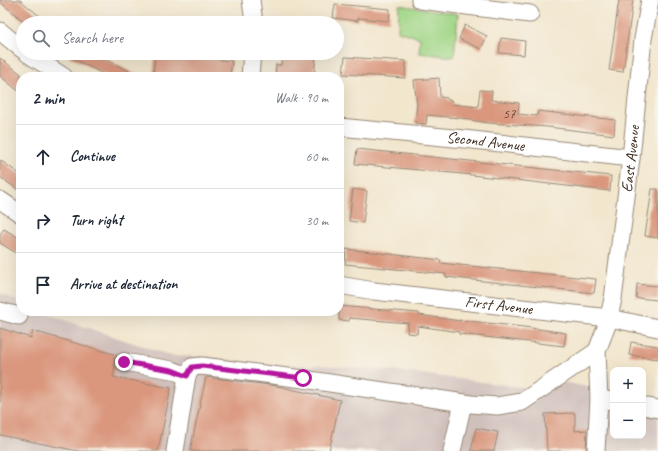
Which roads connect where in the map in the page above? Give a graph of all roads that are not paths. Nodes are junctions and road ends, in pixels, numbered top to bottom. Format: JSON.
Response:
{"nodes":[{"id":1,"x":251,"y":0,"type":"edge"},
{"id":2,"x":420,"y":0,"type":"edge"},
{"id":3,"x":650,"y":0,"type":"edge"},
{"id":4,"x":530,"y":14,"type":"dead end"},
{"id":5,"x":253,"y":16,"type":"edge"},
{"id":6,"x":0,"y":31,"type":"edge"},
{"id":7,"x":16,"y":44,"type":"edge"},
{"id":8,"x":38,"y":60,"type":"edge"},
{"id":9,"x":251,"y":60,"type":"edge"},
{"id":10,"x":56,"y":72,"type":"edge"},
{"id":11,"x":250,"y":72,"type":"edge"},
{"id":12,"x":344,"y":127,"type":"edge"},
{"id":13,"x":630,"y":158,"type":"junction"},
{"id":14,"x":0,"y":200,"type":"edge"},
{"id":15,"x":16,"y":211,"type":"edge"},
{"id":16,"x":344,"y":286,"type":"edge"},
{"id":17,"x":0,"y":311,"type":"edge"},
{"id":18,"x":16,"y":315,"type":"edge"},
{"id":19,"x":609,"y":318,"type":"junction"},
{"id":20,"x":658,"y":328,"type":"edge"},
{"id":21,"x":597,"y":351,"type":"junction"},
{"id":22,"x":124,"y":362,"type":"dead end"},
{"id":23,"x":187,"y":376,"type":"junction"},
{"id":24,"x":606,"y":400,"type":"edge"},
{"id":25,"x":463,"y":403,"type":"junction"},
{"id":26,"x":646,"y":407,"type":"edge"},
{"id":27,"x":658,"y":409,"type":"edge"},
{"id":28,"x":176,"y":451,"type":"edge"},
{"id":29,"x":452,"y":451,"type":"edge"},
{"id":30,"x":596,"y":451,"type":"edge"}],
"edges":[{"from":1,"to":5,"type":"street"},
{"from":2,"to":4,"type":"street"},
{"from":3,"to":13,"type":"street","name":"East Avenue"},
{"from":6,"to":7,"type":"street"},
{"from":8,"to":10,"type":"street"},
{"from":9,"to":11,"type":"street"},
{"from":12,"to":13,"type":"street","name":"Second Avenue"},
{"from":13,"to":19,"type":"street","name":"East Avenue"},
{"from":14,"to":15,"type":"street"},
{"from":16,"to":19,"type":"street","name":"First Avenue"},
{"from":17,"to":18,"type":"street"},
{"from":19,"to":20,"type":"street","name":"First Avenue"},
{"from":19,"to":21,"type":"street","name":"East Avenue"},
{"from":21,"to":24,"type":"street"},
{"from":21,"to":25,"type":"street"},
{"from":22,"to":23,"type":"street"},
{"from":23,"to":25,"type":"street"},
{"from":23,"to":28,"type":"street"},
{"from":24,"to":30,"type":"street"},
{"from":25,"to":29,"type":"street"},
{"from":26,"to":27,"type":"street"}]}
